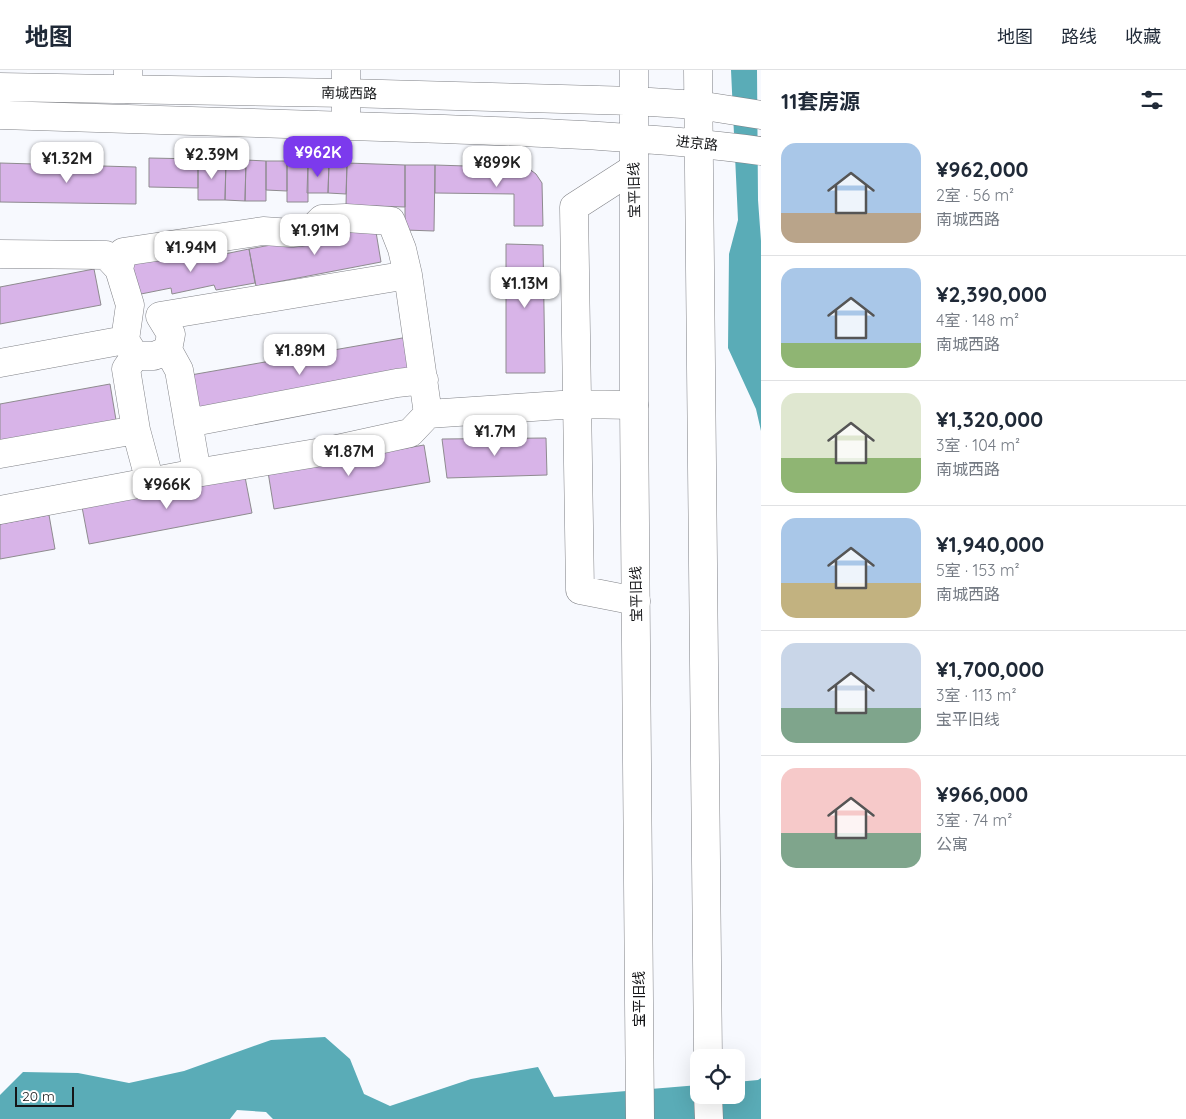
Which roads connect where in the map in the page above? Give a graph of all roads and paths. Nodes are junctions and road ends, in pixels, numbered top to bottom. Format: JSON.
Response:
{"nodes":[{"id":1,"x":634,"y":70,"type":"edge"},
{"id":2,"x":698,"y":70,"type":"edge"},
{"id":3,"x":128,"y":80,"type":"edge"},
{"id":4,"x":346,"y":81,"type":"edge"},
{"id":5,"x":0,"y":87,"type":"edge"},
{"id":6,"x":634,"y":101,"type":"junction"},
{"id":7,"x":698,"y":105,"type":"junction"},
{"id":8,"x":761,"y":114,"type":"edge"},
{"id":9,"x":0,"y":115,"type":"edge"},
{"id":10,"x":346,"y":125,"type":"junction"},
{"id":11,"x":633,"y":138,"type":"junction"},
{"id":12,"x":698,"y":142,"type":"junction"},
{"id":13,"x":761,"y":151,"type":"edge"},
{"id":14,"x":633,"y":169,"type":"junction"},
{"id":15,"x":0,"y":254,"type":"edge"},
{"id":16,"x":119,"y":269,"type":"junction"},
{"id":17,"x":408,"y":275,"type":"junction"},
{"id":18,"x":160,"y":316,"type":"junction"},
{"id":19,"x":129,"y":340,"type":"junction"},
{"id":20,"x":168,"y":350,"type":"junction"},
{"id":21,"x":0,"y":363,"type":"edge"},
{"id":22,"x":424,"y":380,"type":"junction"},
{"id":23,"x":576,"y":404,"type":"junction"},
{"id":24,"x":634,"y":405,"type":"junction"},
{"id":25,"x":428,"y":414,"type":"junction"},
{"id":26,"x":188,"y":423,"type":"junction"},
{"id":27,"x":136,"y":430,"type":"junction"},
{"id":28,"x":0,"y":454,"type":"edge"},
{"id":29,"x":198,"y":473,"type":"junction"},
{"id":30,"x":150,"y":482,"type":"junction"},
{"id":31,"x":0,"y":510,"type":"edge"},
{"id":32,"x":636,"y":601,"type":"junction"},
{"id":33,"x":708,"y":1049,"type":"edge"},
{"id":34,"x":708,"y":1104,"type":"edge"},
{"id":35,"x":640,"y":1119,"type":"edge"},
{"id":36,"x":709,"y":1119,"type":"edge"}],
"edges":[{"from":1,"to":6,"type":"main road","name":"宝平旧线"},
{"from":2,"to":7,"type":"main road"},
{"from":3,"to":4,"type":"main road","name":"南城西路"},
{"from":3,"to":5,"type":"main road","name":"南城西路"},
{"from":4,"to":6,"type":"main road","name":"南城西路"},
{"from":4,"to":10,"type":"main road"},
{"from":6,"to":7,"type":"main road","name":"南城西路"},
{"from":6,"to":11,"type":"main road","name":"宝平旧线"},
{"from":7,"to":8,"type":"main road"},
{"from":7,"to":12,"type":"main road"},
{"from":9,"to":10,"type":"main road"},
{"from":10,"to":11,"type":"main road"},
{"from":11,"to":12,"type":"main road","name":"进京路"},
{"from":11,"to":14,"type":"main road","name":"宝平旧线"},
{"from":12,"to":13,"type":"main road","name":"进京路"},
{"from":12,"to":33,"type":"main road"},
{"from":14,"to":23,"type":"main road"},
{"from":14,"to":24,"type":"main road","name":"宝平旧线"},
{"from":15,"to":16,"type":"main road"},
{"from":16,"to":17,"type":"main road"},
{"from":16,"to":19,"type":"main road"},
{"from":17,"to":18,"type":"main road"},
{"from":17,"to":22,"type":"main road"},
{"from":18,"to":19,"type":"main road"},
{"from":18,"to":20,"type":"main road"},
{"from":19,"to":20,"type":"main road"},
{"from":19,"to":21,"type":"main road"},
{"from":19,"to":27,"type":"main road"},
{"from":20,"to":26,"type":"main road"},
{"from":22,"to":25,"type":"main road"},
{"from":22,"to":26,"type":"main road"},
{"from":23,"to":24,"type":"main road"},
{"from":23,"to":25,"type":"main road"},
{"from":23,"to":32,"type":"main road"},
{"from":24,"to":32,"type":"main road","name":"宝平旧线"},
{"from":25,"to":29,"type":"main road"},
{"from":26,"to":29,"type":"main road"},
{"from":27,"to":28,"type":"main road"},
{"from":27,"to":30,"type":"main road"},
{"from":29,"to":30,"type":"main road"},
{"from":30,"to":31,"type":"main road"},
{"from":32,"to":35,"type":"main road","name":"宝平旧线"},
{"from":34,"to":36,"type":"main road"}]}
